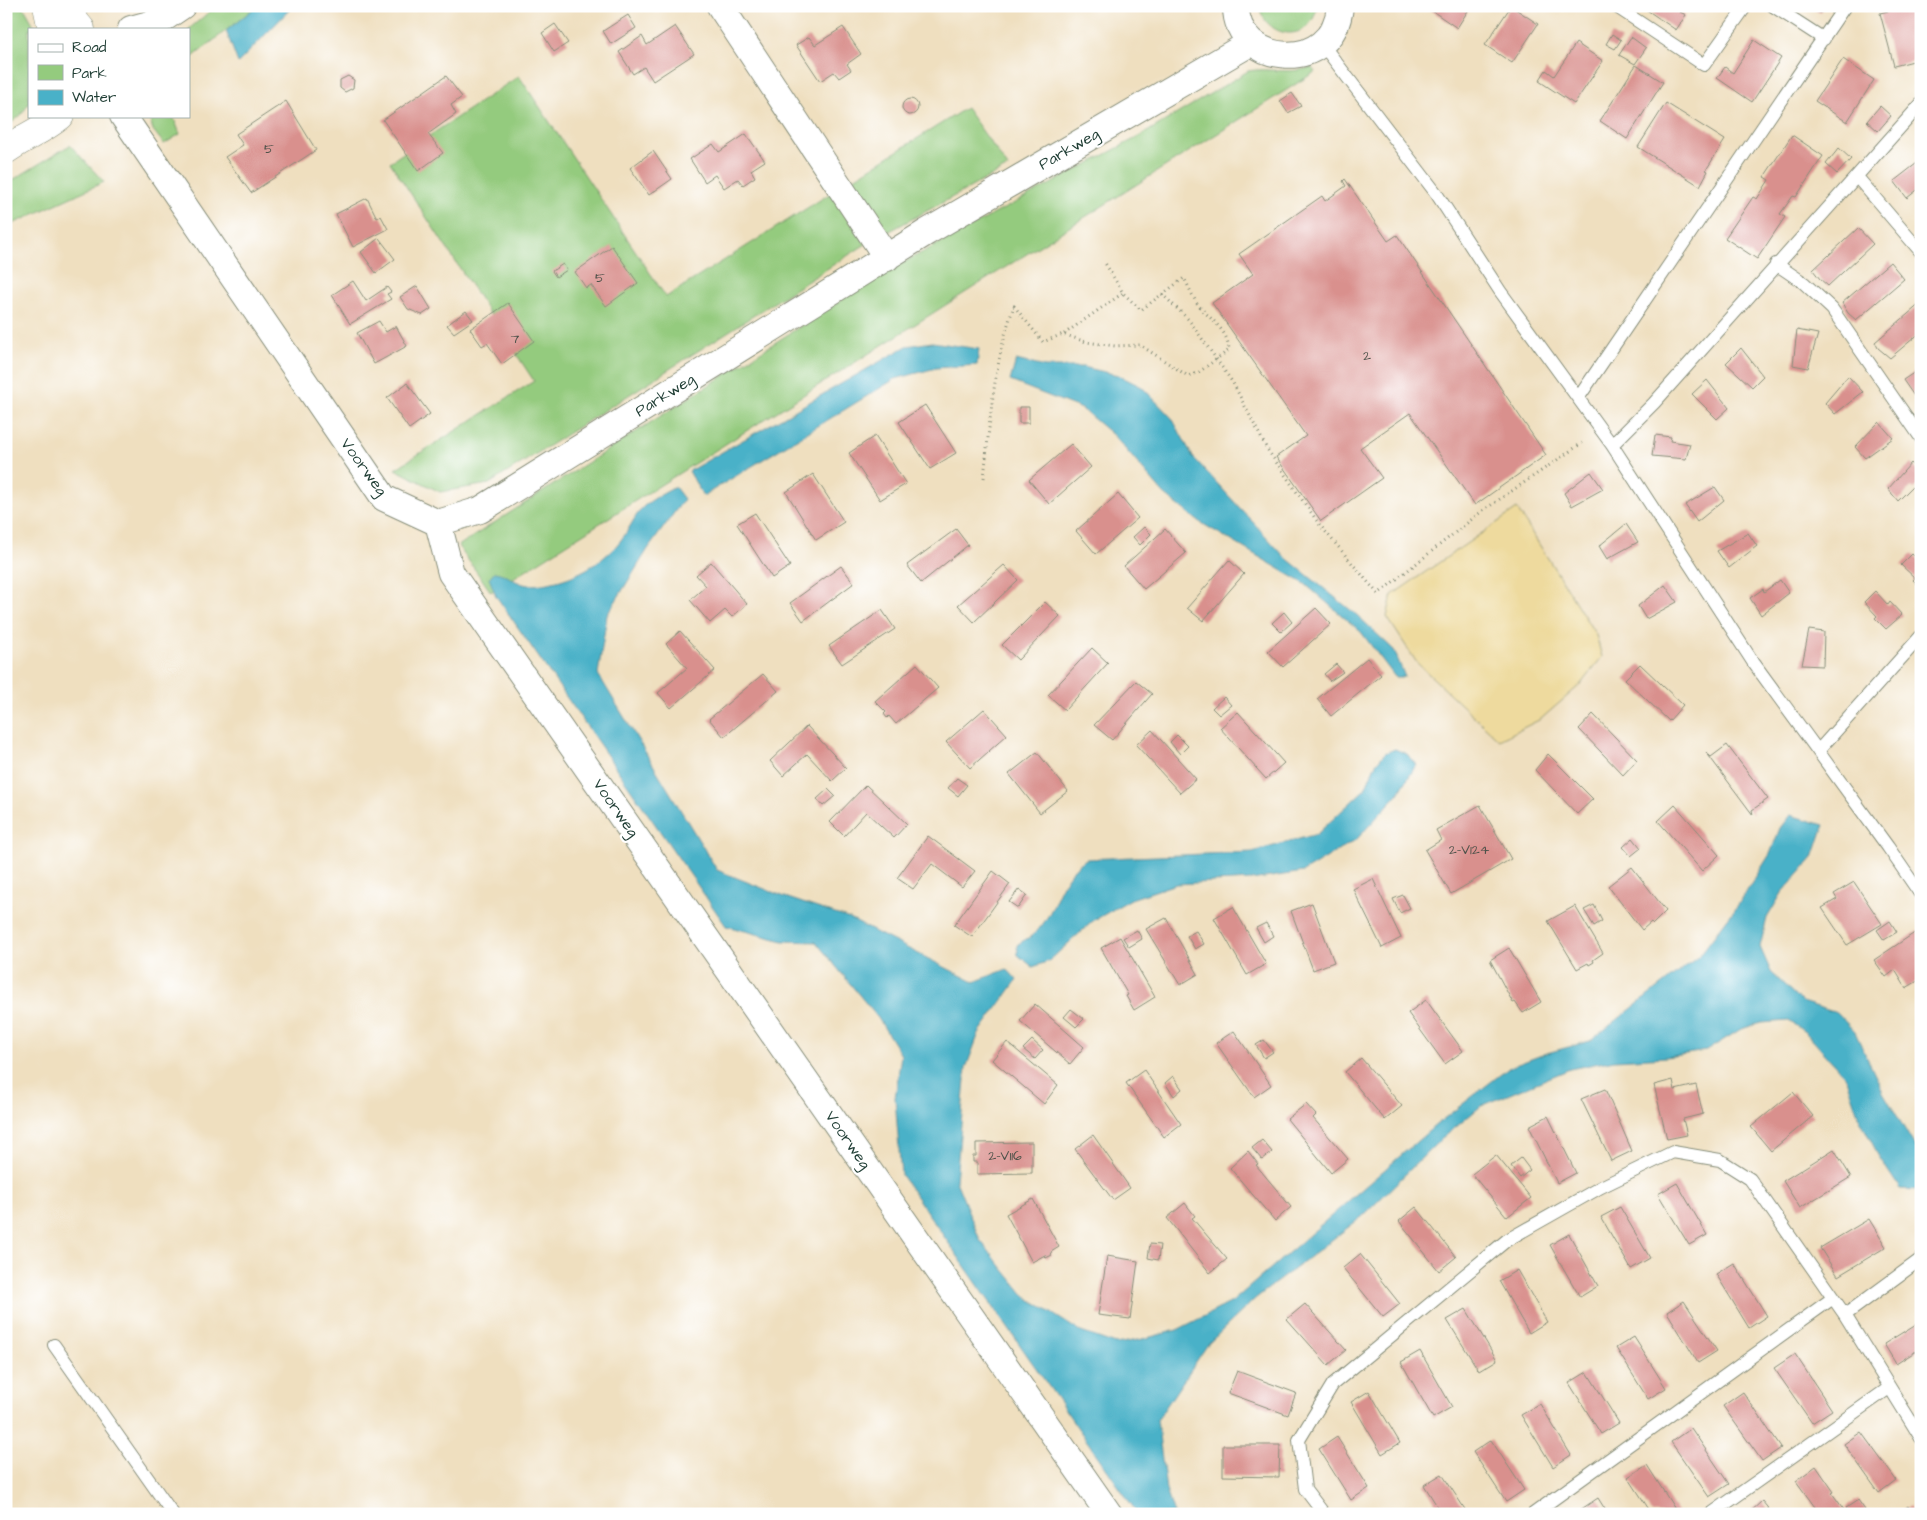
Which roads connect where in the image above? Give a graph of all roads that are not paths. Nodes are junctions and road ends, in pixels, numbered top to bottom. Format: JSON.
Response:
{"nodes":[{"id":1,"x":47,"y":6,"type":"edge"},
{"id":2,"x":62,"y":6,"type":"edge"},
{"id":3,"x":182,"y":6,"type":"edge"},
{"id":4,"x":720,"y":6,"type":"edge"},
{"id":5,"x":1236,"y":6,"type":"edge"},
{"id":6,"x":1340,"y":6,"type":"edge"},
{"id":7,"x":1615,"y":6,"type":"edge"},
{"id":8,"x":1746,"y":6,"type":"edge"},
{"id":9,"x":1773,"y":6,"type":"edge"},
{"id":10,"x":1845,"y":6,"type":"edge"},
{"id":11,"x":159,"y":25,"type":"edge"},
{"id":12,"x":52,"y":28,"type":"edge"},
{"id":13,"x":80,"y":28,"type":"edge"},
{"id":14,"x":138,"y":28,"type":"edge"},
{"id":15,"x":1824,"y":39,"type":"junction"},
{"id":16,"x":1252,"y":42,"type":"junction"},
{"id":17,"x":1322,"y":44,"type":"junction"},
{"id":18,"x":1921,"y":104,"type":"edge"},
{"id":19,"x":35,"y":118,"type":"edge"},
{"id":20,"x":58,"y":118,"type":"edge"},
{"id":21,"x":124,"y":118,"type":"edge"},
{"id":22,"x":14,"y":144,"type":"edge"},
{"id":23,"x":1857,"y":177,"type":"junction"},
{"id":24,"x":1921,"y":252,"type":"edge"},
{"id":25,"x":888,"y":258,"type":"junction"},
{"id":26,"x":1776,"y":264,"type":"junction"},
{"id":27,"x":1579,"y":397,"type":"junction"},
{"id":28,"x":1921,"y":438,"type":"edge"},
{"id":29,"x":1612,"y":445,"type":"junction"},
{"id":30,"x":438,"y":523,"type":"junction"},
{"id":31,"x":1921,"y":636,"type":"edge"},
{"id":32,"x":1818,"y":751,"type":"junction"},
{"id":33,"x":1921,"y":895,"type":"edge"},
{"id":34,"x":1921,"y":1258,"type":"edge"},
{"id":35,"x":1833,"y":1298,"type":"junction"},
{"id":36,"x":1845,"y":1315,"type":"junction"},
{"id":37,"x":54,"y":1345,"type":"dead end"},
{"id":38,"x":1889,"y":1388,"type":"junction"},
{"id":39,"x":1921,"y":1438,"type":"edge"},
{"id":40,"x":173,"y":1514,"type":"edge"},
{"id":41,"x":1109,"y":1514,"type":"edge"},
{"id":42,"x":1324,"y":1514,"type":"edge"},
{"id":43,"x":1533,"y":1514,"type":"edge"},
{"id":44,"x":1711,"y":1514,"type":"edge"}],
"edges":[{"from":1,"to":12,"type":"street"},
{"from":2,"to":13,"type":"street"},
{"from":3,"to":11,"type":"street"},
{"from":4,"to":25,"type":"street"},
{"from":5,"to":16,"type":"street"},
{"from":6,"to":17,"type":"street"},
{"from":7,"to":8,"type":"lane"},
{"from":9,"to":15,"type":"lane"},
{"from":10,"to":15,"type":"lane"},
{"from":11,"to":14,"type":"street"},
{"from":15,"to":27,"type":"lane"},
{"from":16,"to":17,"type":"street"},
{"from":16,"to":25,"type":"street","name":"Parkweg"},
{"from":17,"to":27,"type":"lane"},
{"from":18,"to":23,"type":"lane"},
{"from":19,"to":22,"type":"street"},
{"from":20,"to":22,"type":"street"},
{"from":21,"to":30,"type":"street","name":"Voorweg"},
{"from":23,"to":24,"type":"lane"},
{"from":23,"to":26,"type":"lane"},
{"from":25,"to":30,"type":"street","name":"Parkweg"},
{"from":26,"to":28,"type":"lane"},
{"from":26,"to":29,"type":"lane"},
{"from":27,"to":29,"type":"lane"},
{"from":29,"to":32,"type":"lane"},
{"from":30,"to":41,"type":"street","name":"Voorweg"},
{"from":31,"to":32,"type":"lane"},
{"from":32,"to":33,"type":"lane"},
{"from":34,"to":36,"type":"lane"},
{"from":35,"to":36,"type":"lane"},
{"from":35,"to":42,"type":"lane"},
{"from":35,"to":43,"type":"lane"},
{"from":36,"to":38,"type":"lane"},
{"from":37,"to":40,"type":"lane"},
{"from":38,"to":39,"type":"lane"},
{"from":38,"to":44,"type":"lane"}]}
